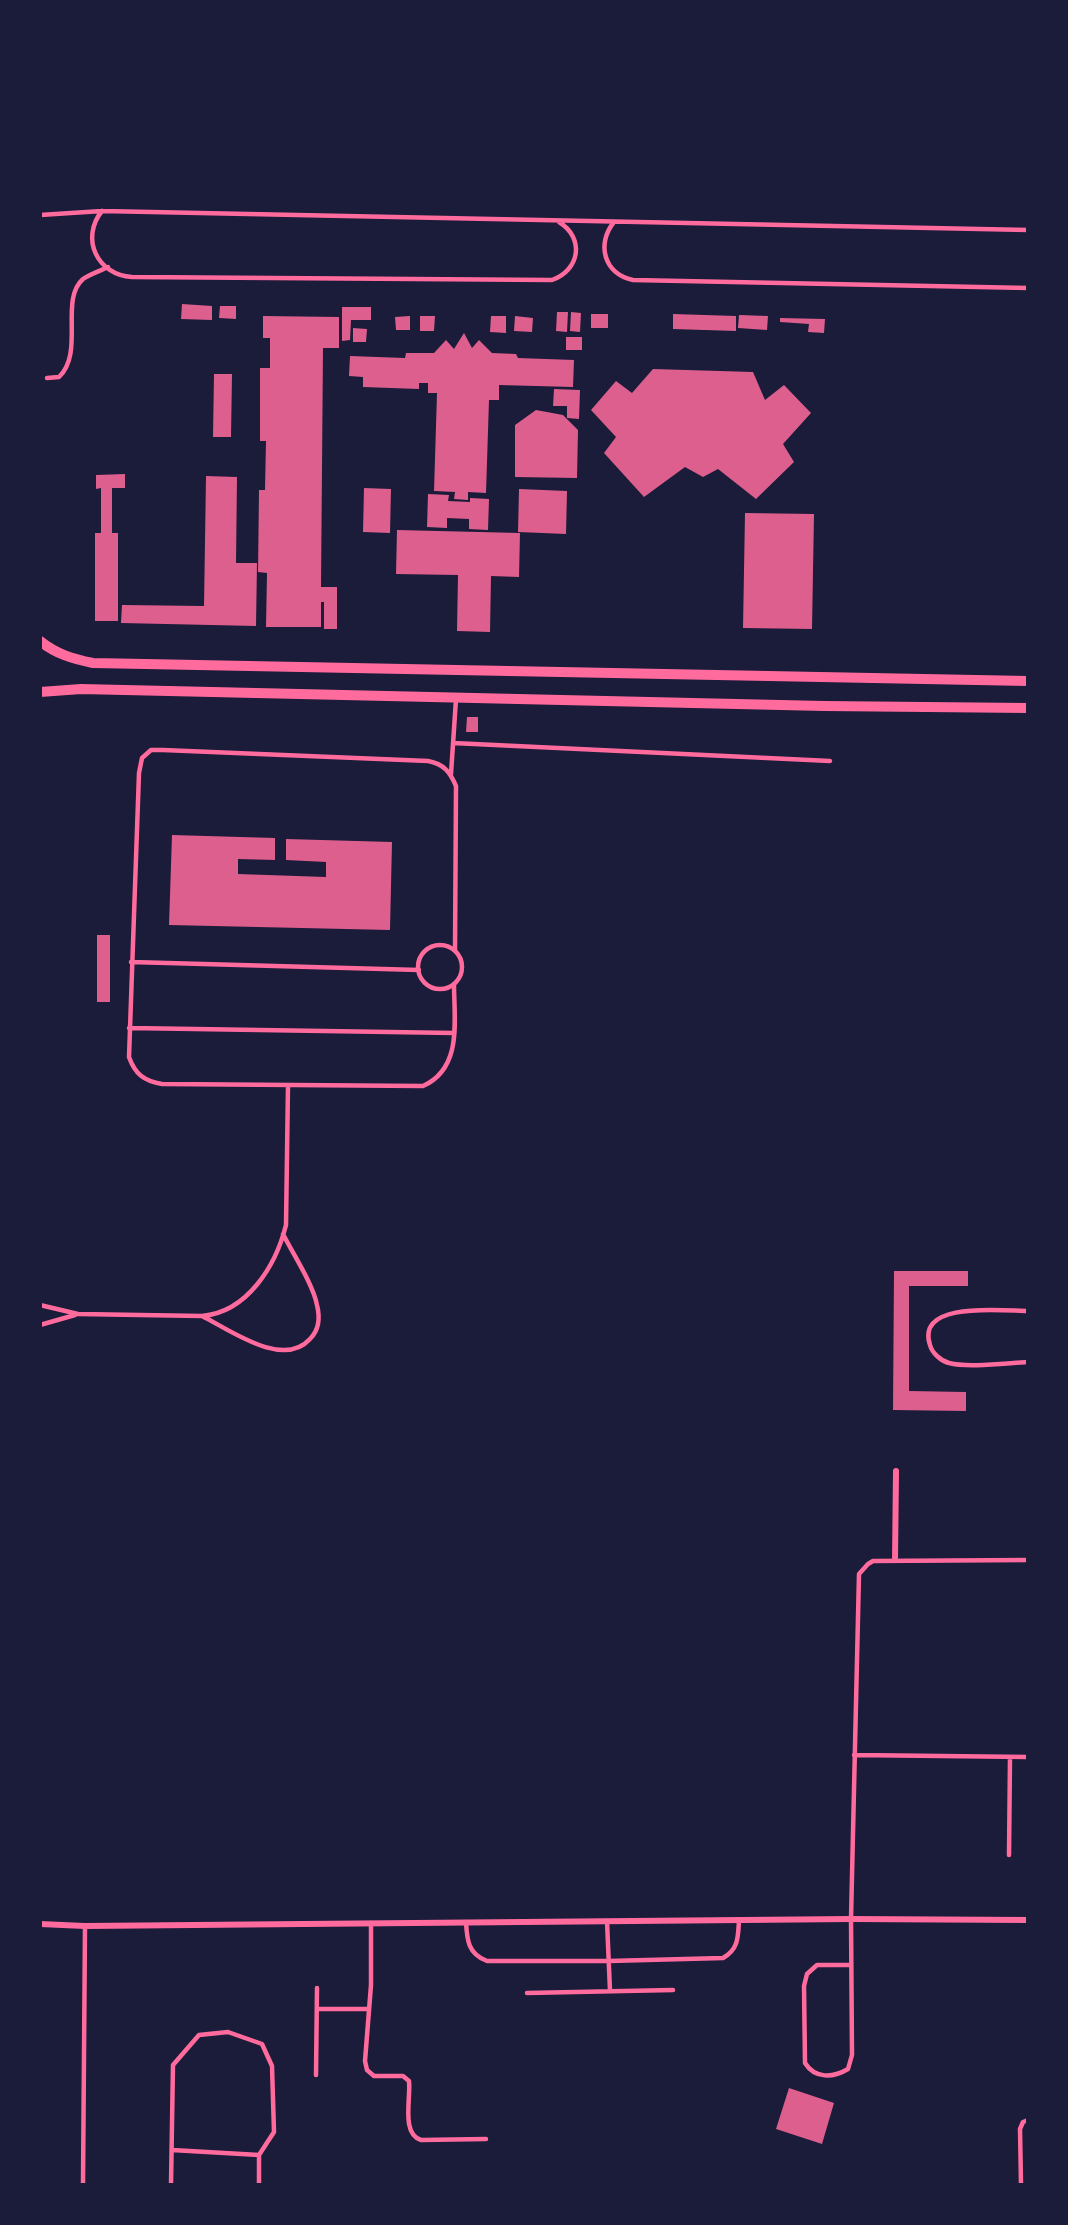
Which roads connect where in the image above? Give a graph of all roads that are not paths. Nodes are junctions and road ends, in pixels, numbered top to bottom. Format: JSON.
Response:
{"nodes":[{"id":1,"x":102,"y":211,"type":"junction"},
{"id":2,"x":40,"y":215,"type":"edge"},
{"id":3,"x":556,"y":221,"type":"junction"},
{"id":4,"x":614,"y":222,"type":"junction"},
{"id":5,"x":1028,"y":230,"type":"edge"},
{"id":6,"x":108,"y":267,"type":"junction"},
{"id":7,"x":1028,"y":288,"type":"edge"},
{"id":8,"x":47,"y":378,"type":"dead end"},
{"id":9,"x":40,"y":641,"type":"edge"},
{"id":10,"x":1028,"y":681,"type":"edge"},
{"id":11,"x":40,"y":692,"type":"edge"},
{"id":12,"x":457,"y":697,"type":"junction"},
{"id":13,"x":1028,"y":708,"type":"edge"},
{"id":14,"x":453,"y":743,"type":"junction"},
{"id":15,"x":830,"y":761,"type":"dead end"},
{"id":16,"x":451,"y":774,"type":"junction"},
{"id":17,"x":455,"y":951,"type":"junction"},
{"id":18,"x":131,"y":962,"type":"junction"},
{"id":19,"x":418,"y":970,"type":"junction"},
{"id":20,"x":454,"y":984,"type":"junction"},
{"id":21,"x":129,"y":1028,"type":"junction"},
{"id":22,"x":454,"y":1033,"type":"junction"},
{"id":23,"x":288,"y":1085,"type":"junction"},
{"id":24,"x":283,"y":1234,"type":"junction"},
{"id":25,"x":40,"y":1305,"type":"edge"},
{"id":26,"x":1028,"y":1311,"type":"edge"},
{"id":27,"x":78,"y":1314,"type":"junction"},
{"id":28,"x":202,"y":1316,"type":"junction"},
{"id":29,"x":40,"y":1325,"type":"edge"},
{"id":30,"x":1028,"y":1362,"type":"edge"},
{"id":31,"x":896,"y":1471,"type":"dead end"},
{"id":32,"x":895,"y":1560,"type":"junction"},
{"id":33,"x":1028,"y":1560,"type":"edge"},
{"id":34,"x":854,"y":1755,"type":"junction"},
{"id":35,"x":1010,"y":1757,"type":"junction"},
{"id":36,"x":1028,"y":1757,"type":"edge"},
{"id":37,"x":1009,"y":1855,"type":"dead end"},
{"id":38,"x":851,"y":1919,"type":"junction"},
{"id":39,"x":739,"y":1920,"type":"junction"},
{"id":40,"x":1028,"y":1920,"type":"edge"},
{"id":41,"x":607,"y":1921,"type":"junction"},
{"id":42,"x":466,"y":1922,"type":"junction"},
{"id":43,"x":371,"y":1923,"type":"junction"},
{"id":44,"x":40,"y":1924,"type":"edge"},
{"id":45,"x":85,"y":1926,"type":"junction"},
{"id":46,"x":609,"y":1961,"type":"junction"},
{"id":47,"x":851,"y":1965,"type":"junction"},
{"id":48,"x":317,"y":1988,"type":"dead end"},
{"id":49,"x":673,"y":1990,"type":"dead end"},
{"id":50,"x":610,"y":1991,"type":"junction"},
{"id":51,"x":527,"y":1993,"type":"dead end"},
{"id":52,"x":317,"y":2009,"type":"junction"},
{"id":53,"x":369,"y":2009,"type":"junction"},
{"id":54,"x":316,"y":2075,"type":"dead end"},
{"id":55,"x":1028,"y":2120,"type":"edge"},
{"id":56,"x":486,"y":2139,"type":"dead end"},
{"id":57,"x":172,"y":2150,"type":"junction"},
{"id":58,"x":259,"y":2155,"type":"junction"},
{"id":59,"x":82,"y":2184,"type":"edge"},
{"id":60,"x":171,"y":2184,"type":"edge"},
{"id":61,"x":259,"y":2184,"type":"edge"},
{"id":62,"x":1021,"y":2184,"type":"edge"}],
"edges":[{"from":1,"to":2,"type":"lane"},
{"from":1,"to":3,"type":"lane"},
{"from":1,"to":6,"type":"lane"},
{"from":3,"to":4,"type":"lane"},
{"from":3,"to":6,"type":"lane"},
{"from":4,"to":5,"type":"lane"},
{"from":4,"to":7,"type":"lane"},
{"from":6,"to":8,"type":"lane"},
{"from":9,"to":10,"type":"street"},
{"from":11,"to":12,"type":"street"},
{"from":12,"to":13,"type":"street"},
{"from":12,"to":14,"type":"lane"},
{"from":14,"to":15,"type":"lane"},
{"from":14,"to":16,"type":"lane"},
{"from":16,"to":17,"type":"lane"},
{"from":16,"to":18,"type":"lane"},
{"from":17,"to":19,"type":"lane"},
{"from":17,"to":20,"type":"lane"},
{"from":18,"to":19,"type":"lane"},
{"from":18,"to":21,"type":"lane"},
{"from":19,"to":20,"type":"lane"},
{"from":20,"to":22,"type":"lane"},
{"from":21,"to":22,"type":"lane"},
{"from":21,"to":23,"type":"lane"},
{"from":22,"to":23,"type":"lane"},
{"from":23,"to":24,"type":"lane"},
{"from":24,"to":28,"type":"lane"},
{"from":24,"to":28,"type":"lane"},
{"from":25,"to":27,"type":"lane"},
{"from":26,"to":30,"type":"lane"},
{"from":27,"to":28,"type":"lane"},
{"from":27,"to":29,"type":"lane"},
{"from":31,"to":32,"type":"street"},
{"from":32,"to":33,"type":"lane"},
{"from":32,"to":34,"type":"lane"},
{"from":34,"to":35,"type":"lane"},
{"from":34,"to":38,"type":"lane"},
{"from":35,"to":36,"type":"lane"},
{"from":35,"to":37,"type":"lane"},
{"from":38,"to":39,"type":"street"},
{"from":38,"to":40,"type":"street"},
{"from":38,"to":47,"type":"lane"},
{"from":39,"to":41,"type":"street"},
{"from":39,"to":46,"type":"lane"},
{"from":41,"to":42,"type":"street"},
{"from":41,"to":46,"type":"lane"},
{"from":42,"to":43,"type":"street"},
{"from":42,"to":46,"type":"lane"},
{"from":43,"to":45,"type":"street"},
{"from":43,"to":53,"type":"lane"},
{"from":44,"to":45,"type":"street"},
{"from":45,"to":59,"type":"lane"},
{"from":46,"to":50,"type":"lane"},
{"from":47,"to":47,"type":"lane"},
{"from":48,"to":52,"type":"lane"},
{"from":49,"to":50,"type":"lane"},
{"from":50,"to":51,"type":"lane"},
{"from":52,"to":53,"type":"lane"},
{"from":52,"to":54,"type":"lane"},
{"from":53,"to":56,"type":"lane"},
{"from":55,"to":62,"type":"lane"},
{"from":57,"to":58,"type":"lane"},
{"from":57,"to":58,"type":"lane"},
{"from":57,"to":60,"type":"lane"},
{"from":58,"to":61,"type":"lane"}]}
